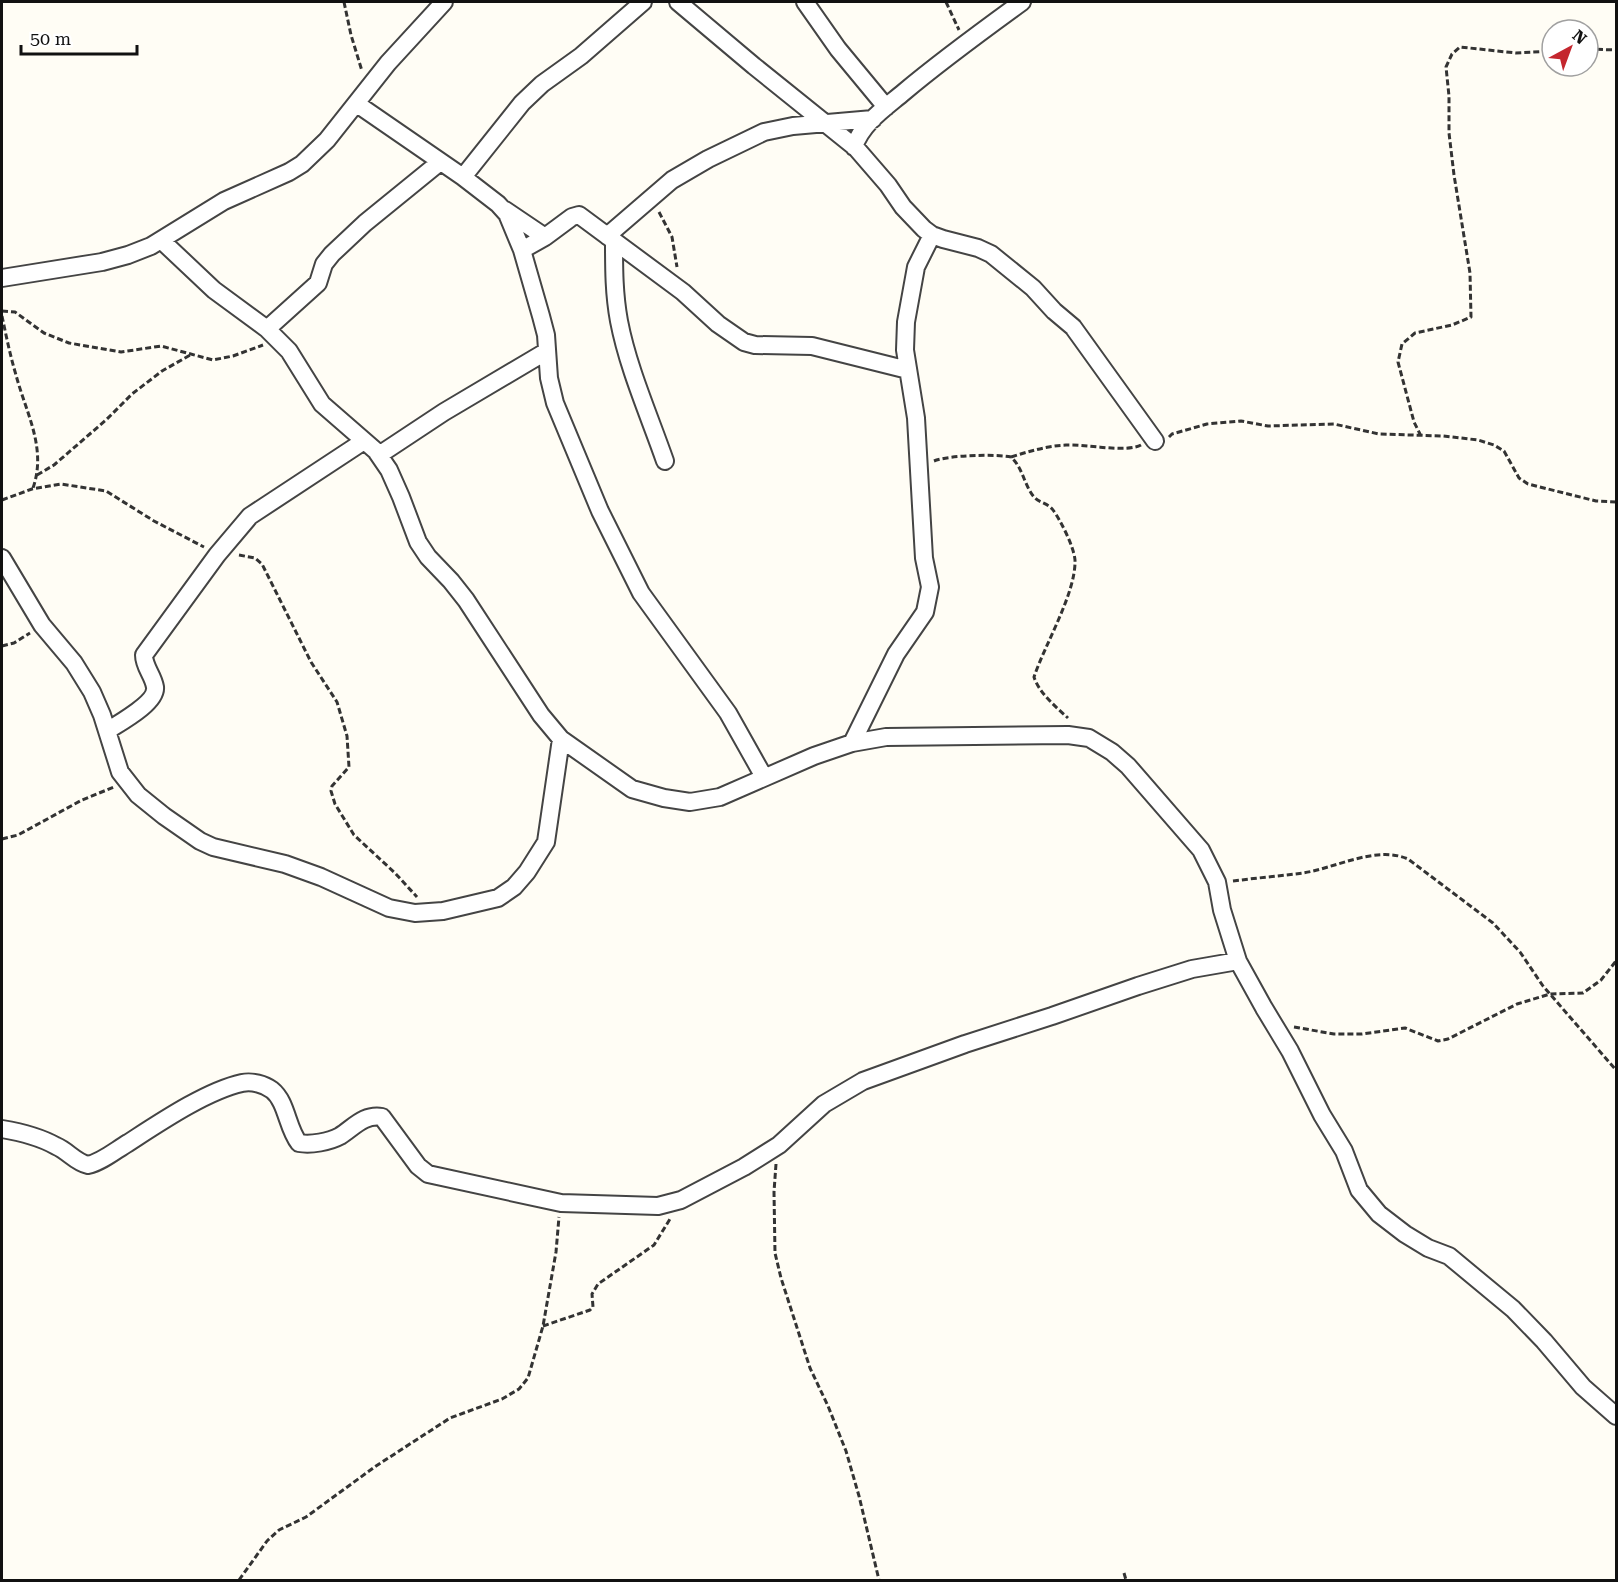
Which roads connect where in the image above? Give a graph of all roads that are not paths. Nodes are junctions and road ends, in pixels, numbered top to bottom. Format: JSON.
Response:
{"nodes":[{"id":1,"x":444,"y":2,"type":"edge"},
{"id":2,"x":643,"y":2,"type":"edge"},
{"id":3,"x":678,"y":2,"type":"edge"},
{"id":4,"x":805,"y":2,"type":"edge"},
{"id":5,"x":1022,"y":2,"type":"edge"},
{"id":6,"x":357,"y":104,"type":"junction"},
{"id":7,"x":886,"y":107,"type":"junction"},
{"id":8,"x":873,"y":119,"type":"junction"},
{"id":9,"x":825,"y":123,"type":"junction"},
{"id":10,"x":854,"y":147,"type":"junction"},
{"id":11,"x":440,"y":162,"type":"junction"},
{"id":12,"x":464,"y":177,"type":"junction"},
{"id":13,"x":504,"y":210,"type":"junction"},
{"id":14,"x":932,"y":235,"type":"junction"},
{"id":15,"x":545,"y":237,"type":"junction"},
{"id":16,"x":610,"y":239,"type":"junction"},
{"id":17,"x":161,"y":240,"type":"junction"},
{"id":18,"x":522,"y":250,"type":"junction"},
{"id":19,"x":2,"y":278,"type":"edge"},
{"id":20,"x":267,"y":329,"type":"junction"},
{"id":21,"x":547,"y":351,"type":"junction"},
{"id":22,"x":908,"y":370,"type":"junction"},
{"id":23,"x":364,"y":441,"type":"junction"},
{"id":24,"x":1155,"y":441,"type":"road end"},
{"id":25,"x":379,"y":455,"type":"junction"},
{"id":26,"x":665,"y":461,"type":"dead end"},
{"id":27,"x":2,"y":558,"type":"edge"},
{"id":28,"x":107,"y":731,"type":"junction"},
{"id":29,"x":561,"y":739,"type":"junction"},
{"id":30,"x":852,"y":743,"type":"junction"},
{"id":31,"x":764,"y":777,"type":"junction"},
{"id":32,"x":1238,"y":961,"type":"junction"},
{"id":33,"x":2,"y":1129,"type":"edge"},
{"id":34,"x":1617,"y":1416,"type":"edge"}],
"edges":[{"from":1,"to":6,"type":"street"},
{"from":2,"to":12,"type":"street"},
{"from":3,"to":9,"type":"street"},
{"from":4,"to":7,"type":"street"},
{"from":5,"to":7,"type":"street"},
{"from":6,"to":11,"type":"street"},
{"from":6,"to":17,"type":"street"},
{"from":7,"to":8,"type":"street"},
{"from":8,"to":9,"type":"street"},
{"from":8,"to":10,"type":"street"},
{"from":9,"to":10,"type":"street"},
{"from":9,"to":16,"type":"street"},
{"from":10,"to":14,"type":"street"},
{"from":11,"to":12,"type":"street"},
{"from":11,"to":20,"type":"street"},
{"from":12,"to":13,"type":"street"},
{"from":13,"to":15,"type":"street"},
{"from":13,"to":18,"type":"street"},
{"from":14,"to":22,"type":"street"},
{"from":14,"to":24,"type":"street"},
{"from":15,"to":16,"type":"street"},
{"from":15,"to":18,"type":"street"},
{"from":16,"to":22,"type":"street"},
{"from":16,"to":26,"type":"street"},
{"from":17,"to":19,"type":"street"},
{"from":17,"to":20,"type":"street"},
{"from":18,"to":21,"type":"street"},
{"from":20,"to":23,"type":"street"},
{"from":21,"to":25,"type":"street"},
{"from":21,"to":31,"type":"street"},
{"from":22,"to":30,"type":"street"},
{"from":23,"to":25,"type":"street"},
{"from":23,"to":28,"type":"street"},
{"from":25,"to":29,"type":"street"},
{"from":27,"to":28,"type":"street"},
{"from":28,"to":29,"type":"street"},
{"from":29,"to":31,"type":"street"},
{"from":30,"to":31,"type":"street"},
{"from":30,"to":32,"type":"street"},
{"from":32,"to":33,"type":"street"},
{"from":32,"to":34,"type":"street"}]}
